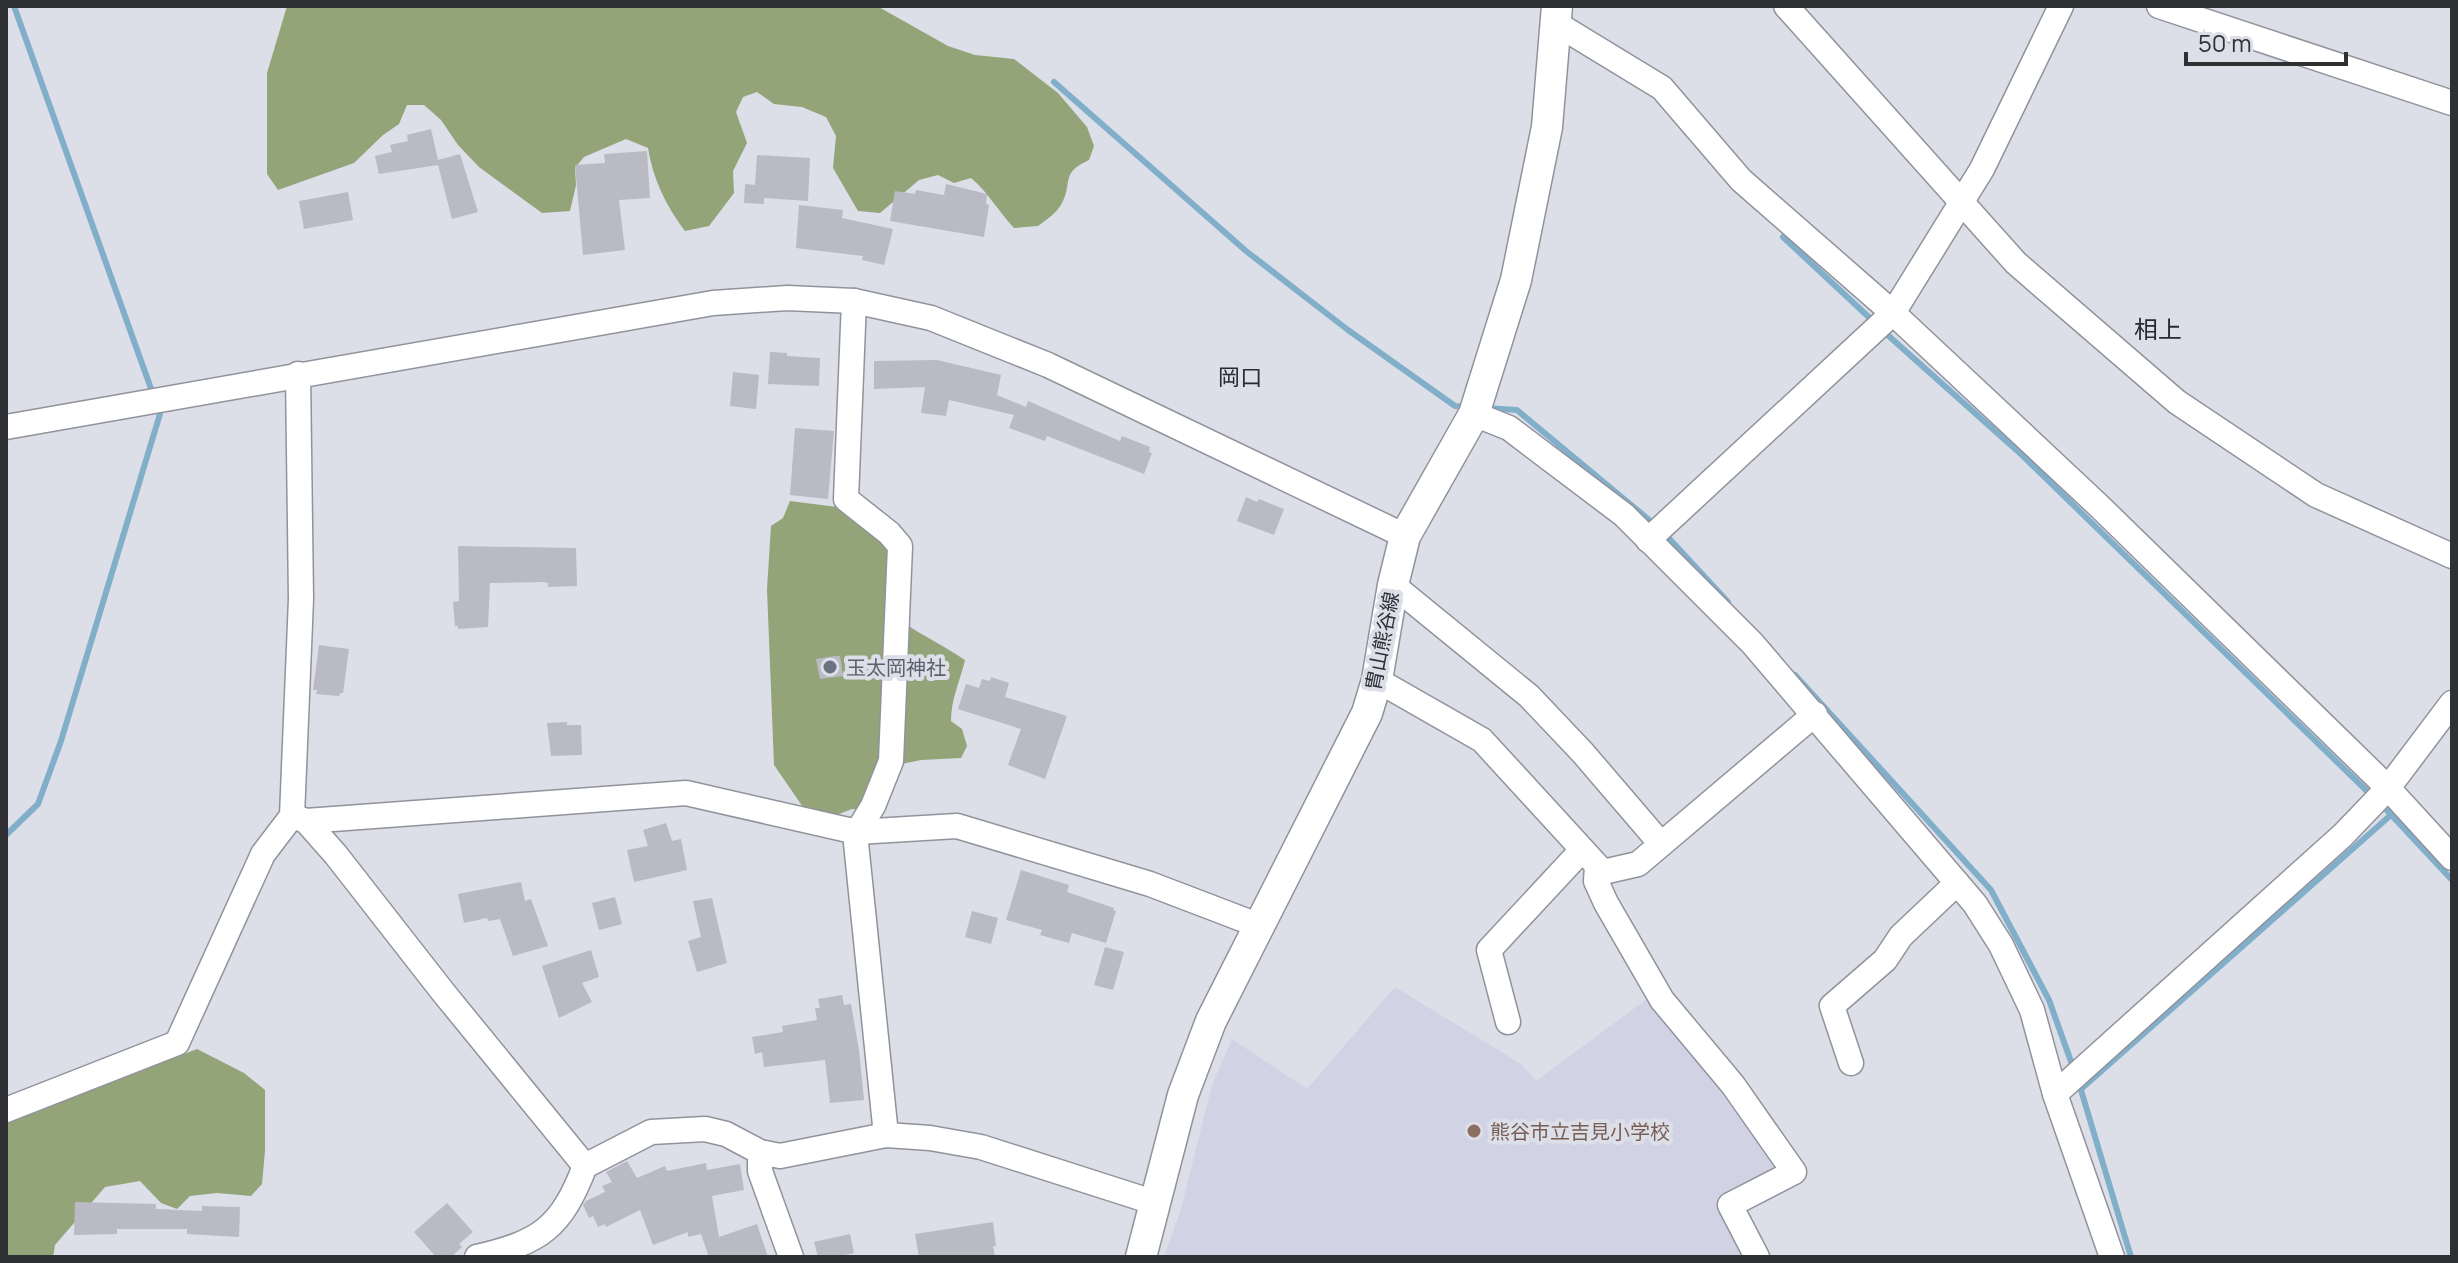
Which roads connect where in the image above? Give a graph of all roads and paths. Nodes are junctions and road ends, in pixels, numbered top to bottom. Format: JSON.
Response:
{"nodes":[{"id":1,"x":1786,"y":6,"type":"edge"},
{"id":2,"x":1817,"y":6,"type":"edge"},
{"id":3,"x":2061,"y":6,"type":"edge"},
{"id":4,"x":2159,"y":6,"type":"edge"},
{"id":5,"x":2184,"y":10,"type":"edge"},
{"id":6,"x":1557,"y":15,"type":"edge"},
{"id":7,"x":1809,"y":33,"type":"junction"},
{"id":8,"x":2452,"y":103,"type":"edge"},
{"id":9,"x":1961,"y":204,"type":"junction"},
{"id":10,"x":854,"y":301,"type":"junction"},
{"id":11,"x":1893,"y":313,"type":"junction"},
{"id":12,"x":298,"y":374,"type":"junction"},
{"id":13,"x":1477,"y":405,"type":"junction"},
{"id":14,"x":6,"y":427,"type":"edge"},
{"id":15,"x":1405,"y":536,"type":"junction"},
{"id":16,"x":1648,"y":540,"type":"junction"},
{"id":17,"x":2452,"y":556,"type":"edge"},
{"id":18,"x":1393,"y":585,"type":"junction"},
{"id":19,"x":1377,"y":680,"type":"junction"},
{"id":20,"x":2452,"y":703,"type":"edge"},
{"id":21,"x":1815,"y":714,"type":"junction"},
{"id":22,"x":2388,"y":788,"type":"junction"},
{"id":23,"x":299,"y":818,"type":"junction"},
{"id":24,"x":857,"y":832,"type":"junction"},
{"id":25,"x":1661,"y":844,"type":"junction"},
{"id":26,"x":1590,"y":858,"type":"junction"},
{"id":27,"x":2452,"y":858,"type":"edge"},
{"id":28,"x":1957,"y":883,"type":"junction"},
{"id":29,"x":1260,"y":926,"type":"junction"},
{"id":30,"x":1508,"y":1022,"type":"dead end"},
{"id":31,"x":1851,"y":1063,"type":"dead end"},
{"id":32,"x":2055,"y":1094,"type":"junction"},
{"id":33,"x":6,"y":1110,"type":"edge"},
{"id":34,"x":886,"y":1135,"type":"junction"},
{"id":35,"x":760,"y":1152,"type":"junction"},
{"id":36,"x":585,"y":1166,"type":"junction"},
{"id":37,"x":1156,"y":1203,"type":"junction"},
{"id":38,"x":2104,"y":1254,"type":"edge"},
{"id":39,"x":477,"y":1257,"type":"edge"},
{"id":40,"x":791,"y":1257,"type":"edge"},
{"id":41,"x":1141,"y":1257,"type":"edge"},
{"id":42,"x":1757,"y":1257,"type":"edge"}],
"edges":[{"from":1,"to":7,"type":"street"},
{"from":2,"to":7,"type":"street"},
{"from":3,"to":9,"type":"street"},
{"from":4,"to":5,"type":"street"},
{"from":5,"to":8,"type":"street"},
{"from":6,"to":11,"type":"street"},
{"from":6,"to":13,"type":"main road","name":"胄山熊谷線"},
{"from":7,"to":9,"type":"street"},
{"from":9,"to":11,"type":"street"},
{"from":9,"to":17,"type":"street"},
{"from":10,"to":12,"type":"street"},
{"from":10,"to":15,"type":"street"},
{"from":10,"to":24,"type":"street"},
{"from":11,"to":16,"type":"street"},
{"from":11,"to":22,"type":"street"},
{"from":12,"to":14,"type":"street"},
{"from":12,"to":23,"type":"street"},
{"from":13,"to":15,"type":"main road","name":"胄山熊谷線"},
{"from":13,"to":16,"type":"street"},
{"from":15,"to":18,"type":"main road","name":"胄山熊谷線"},
{"from":16,"to":21,"type":"street"},
{"from":18,"to":19,"type":"main road","name":"胄山熊谷線"},
{"from":18,"to":25,"type":"street"},
{"from":19,"to":26,"type":"street"},
{"from":19,"to":29,"type":"main road","name":"胄山熊谷線"},
{"from":20,"to":22,"type":"street"},
{"from":21,"to":25,"type":"street"},
{"from":21,"to":28,"type":"street"},
{"from":22,"to":27,"type":"street"},
{"from":22,"to":32,"type":"street"},
{"from":23,"to":24,"type":"street"},
{"from":23,"to":33,"type":"street"},
{"from":23,"to":36,"type":"street"},
{"from":24,"to":29,"type":"street"},
{"from":24,"to":34,"type":"street"},
{"from":25,"to":26,"type":"street"},
{"from":26,"to":30,"type":"street"},
{"from":26,"to":42,"type":"street"},
{"from":28,"to":31,"type":"street"},
{"from":28,"to":32,"type":"street"},
{"from":29,"to":37,"type":"main road","name":"胄山熊谷線"},
{"from":32,"to":38,"type":"street"},
{"from":34,"to":35,"type":"street"},
{"from":34,"to":37,"type":"street"},
{"from":35,"to":36,"type":"street"},
{"from":35,"to":40,"type":"street"},
{"from":36,"to":39,"type":"street"},
{"from":37,"to":41,"type":"main road","name":"胄山熊谷線"}]}
